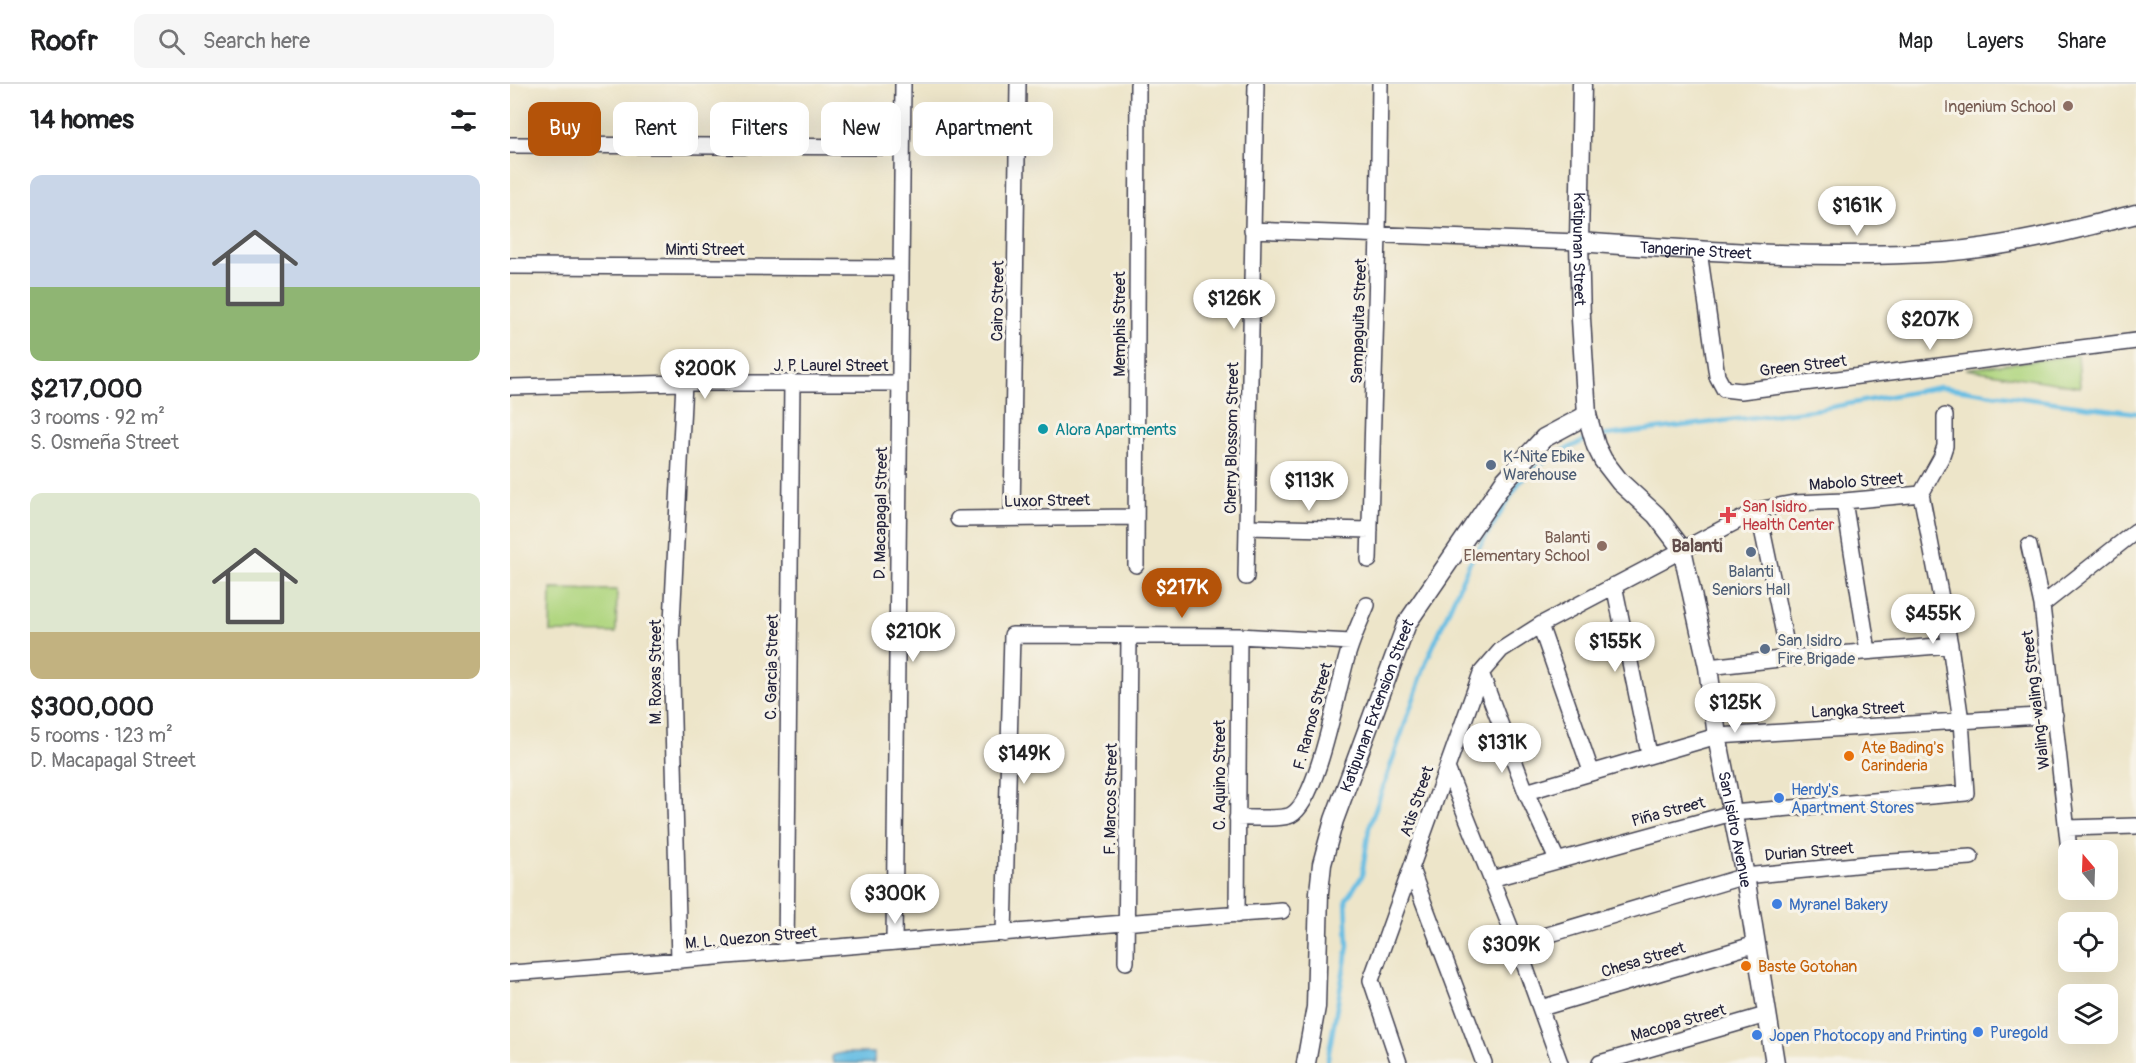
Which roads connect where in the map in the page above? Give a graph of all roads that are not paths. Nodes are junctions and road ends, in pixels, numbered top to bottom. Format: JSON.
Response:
{"nodes":[{"id":1,"x":903,"y":84,"type":"edge"},
{"id":2,"x":1018,"y":84,"type":"edge"},
{"id":3,"x":1138,"y":84,"type":"edge"},
{"id":4,"x":1256,"y":84,"type":"edge"},
{"id":5,"x":1380,"y":84,"type":"edge"},
{"id":6,"x":1582,"y":84,"type":"edge"},
{"id":7,"x":510,"y":145,"type":"edge"},
{"id":8,"x":902,"y":147,"type":"junction"},
{"id":9,"x":2136,"y":214,"type":"edge"},
{"id":10,"x":1252,"y":230,"type":"junction"},
{"id":11,"x":1378,"y":234,"type":"junction"},
{"id":12,"x":1579,"y":242,"type":"junction"},
{"id":13,"x":1699,"y":250,"type":"junction"},
{"id":14,"x":510,"y":266,"type":"edge"},
{"id":15,"x":901,"y":268,"type":"junction"},
{"id":16,"x":2136,"y":341,"type":"edge"},
{"id":17,"x":792,"y":382,"type":"junction"},
{"id":18,"x":684,"y":383,"type":"junction"},
{"id":19,"x":899,"y":383,"type":"junction"},
{"id":20,"x":510,"y":387,"type":"edge"},
{"id":21,"x":1587,"y":415,"type":"junction"},
{"id":22,"x":1946,"y":416,"type":"dead end"},
{"id":23,"x":1921,"y":494,"type":"junction"},
{"id":24,"x":1844,"y":501,"type":"junction"},
{"id":25,"x":1758,"y":510,"type":"junction"},
{"id":26,"x":1136,"y":517,"type":"junction"},
{"id":27,"x":1012,"y":518,"type":"junction"},
{"id":28,"x":958,"y":519,"type":"dead end"},
{"id":29,"x":1247,"y":527,"type":"junction"},
{"id":30,"x":1370,"y":530,"type":"junction"},
{"id":31,"x":2136,"y":531,"type":"edge"},
{"id":32,"x":2028,"y":546,"type":"dead end"},
{"id":33,"x":1682,"y":549,"type":"junction"},
{"id":34,"x":1369,"y":560,"type":"dead end"},
{"id":35,"x":1136,"y":565,"type":"dead end"},
{"id":36,"x":1246,"y":577,"type":"dead end"},
{"id":37,"x":1614,"y":585,"type":"junction"},
{"id":38,"x":1367,"y":605,"type":"dead end"},
{"id":39,"x":2042,"y":606,"type":"junction"},
{"id":40,"x":1540,"y":625,"type":"junction"},
{"id":41,"x":1129,"y":636,"type":"junction"},
{"id":42,"x":1239,"y":636,"type":"junction"},
{"id":43,"x":1351,"y":642,"type":"junction"},
{"id":44,"x":1950,"y":645,"type":"junction"},
{"id":45,"x":1868,"y":651,"type":"junction"},
{"id":46,"x":1789,"y":658,"type":"junction"},
{"id":47,"x":1708,"y":667,"type":"junction"},
{"id":48,"x":1481,"y":673,"type":"junction"},
{"id":49,"x":2055,"y":715,"type":"junction"},
{"id":50,"x":1961,"y":721,"type":"junction"},
{"id":51,"x":1717,"y":736,"type":"junction"},
{"id":52,"x":1649,"y":754,"type":"junction"},
{"id":53,"x":1447,"y":768,"type":"junction"},
{"id":54,"x":1591,"y":771,"type":"junction"},
{"id":55,"x":1526,"y":792,"type":"junction"},
{"id":56,"x":1966,"y":793,"type":"joint"},
{"id":57,"x":1732,"y":813,"type":"junction"},
{"id":58,"x":1237,"y":818,"type":"junction"},
{"id":59,"x":2136,"y":826,"type":"edge"},
{"id":60,"x":2067,"y":828,"type":"junction"},
{"id":61,"x":2068,"y":840,"type":"edge"},
{"id":62,"x":1971,"y":857,"type":"dead end"},
{"id":63,"x":1557,"y":860,"type":"junction"},
{"id":64,"x":1411,"y":869,"type":"junction"},
{"id":65,"x":1744,"y":876,"type":"junction"},
{"id":66,"x":1491,"y":879,"type":"junction"},
{"id":67,"x":1282,"y":911,"type":"dead end"},
{"id":68,"x":1237,"y":915,"type":"junction"},
{"id":69,"x":1126,"y":922,"type":"junction"},
{"id":70,"x":1004,"y":934,"type":"junction"},
{"id":71,"x":894,"y":942,"type":"junction"},
{"id":72,"x":1517,"y":944,"type":"junction"},
{"id":73,"x":1756,"y":944,"type":"junction"},
{"id":74,"x":786,"y":951,"type":"junction"},
{"id":75,"x":679,"y":961,"type":"junction"},
{"id":76,"x":1126,"y":962,"type":"dead end"},
{"id":77,"x":510,"y":973,"type":"edge"},
{"id":78,"x":1541,"y":1008,"type":"junction"},
{"id":79,"x":1766,"y":1015,"type":"junction"},
{"id":80,"x":1305,"y":1063,"type":"edge"},
{"id":81,"x":1400,"y":1063,"type":"edge"},
{"id":82,"x":1484,"y":1063,"type":"edge"},
{"id":83,"x":1560,"y":1063,"type":"edge"},
{"id":84,"x":1600,"y":1063,"type":"edge"},
{"id":85,"x":1775,"y":1063,"type":"edge"}],
"edges":[{"from":1,"to":8,"type":"street","name":"D. Macapagal Street"},
{"from":2,"to":27,"type":"street","name":"Cairo Street"},
{"from":3,"to":26,"type":"street","name":"Memphis Street"},
{"from":4,"to":10,"type":"street","name":"Cherry Blossom Street"},
{"from":5,"to":11,"type":"street","name":"Sampaguita Street"},
{"from":6,"to":12,"type":"street","name":"Katipunan Street"},
{"from":7,"to":8,"type":"street"},
{"from":8,"to":15,"type":"street","name":"D. Macapagal Street"},
{"from":9,"to":13,"type":"street","name":"Tangerine Street"},
{"from":10,"to":11,"type":"street","name":"Tangerine Street"},
{"from":10,"to":29,"type":"street","name":"Cherry Blossom Street"},
{"from":11,"to":12,"type":"street","name":"Tangerine Street"},
{"from":11,"to":30,"type":"street","name":"Sampaguita Street"},
{"from":12,"to":13,"type":"street","name":"Tangerine Street"},
{"from":12,"to":21,"type":"street","name":"Katipunan Street"},
{"from":13,"to":16,"type":"street","name":"Green Street"},
{"from":14,"to":15,"type":"street","name":"Minti Street"},
{"from":15,"to":19,"type":"street","name":"D. Macapagal Street"},
{"from":17,"to":18,"type":"street","name":"J. P. Laurel Street"},
{"from":17,"to":19,"type":"street","name":"J. P. Laurel Street"},
{"from":17,"to":74,"type":"street","name":"C. Garcia Street"},
{"from":18,"to":20,"type":"street","name":"J. P. Laurel Street"},
{"from":18,"to":75,"type":"street","name":"M. Roxas Street"},
{"from":19,"to":71,"type":"street","name":"D. Macapagal Street"},
{"from":21,"to":33,"type":"street","name":"San Isidro Avenue"},
{"from":21,"to":80,"type":"street","name":"Katipunan Extension Street"},
{"from":22,"to":23,"type":"street"},
{"from":23,"to":24,"type":"street","name":"Mabolo Street"},
{"from":23,"to":44,"type":"street","name":"Mabolo Street"},
{"from":24,"to":25,"type":"street","name":"Mabolo Street"},
{"from":24,"to":45,"type":"street"},
{"from":25,"to":33,"type":"street","name":"Mabolo Street"},
{"from":25,"to":46,"type":"street"},
{"from":26,"to":27,"type":"street","name":"Luxor Street"},
{"from":26,"to":35,"type":"street","name":"Memphis Street"},
{"from":27,"to":28,"type":"street","name":"Luxor Street"},
{"from":29,"to":30,"type":"street"},
{"from":29,"to":36,"type":"street","name":"Cherry Blossom Street"},
{"from":30,"to":34,"type":"street","name":"Sampaguita Street"},
{"from":31,"to":39,"type":"street"},
{"from":32,"to":39,"type":"street","name":"Waling-waling Street"},
{"from":33,"to":37,"type":"street","name":"Atis Street"},
{"from":33,"to":47,"type":"street","name":"San Isidro Avenue"},
{"from":37,"to":40,"type":"street","name":"Atis Street"},
{"from":37,"to":52,"type":"street"},
{"from":38,"to":43,"type":"street","name":"F. Ramos Street"},
{"from":39,"to":49,"type":"street","name":"Waling-waling Street"},
{"from":40,"to":48,"type":"street","name":"Atis Street"},
{"from":40,"to":54,"type":"street"},
{"from":41,"to":42,"type":"street"},
{"from":41,"to":69,"type":"street","name":"F. Marcos Street"},
{"from":41,"to":70,"type":"street"},
{"from":42,"to":43,"type":"street"},
{"from":42,"to":58,"type":"street","name":"C. Aquino Street"},
{"from":43,"to":58,"type":"street","name":"F. Ramos Street"},
{"from":44,"to":45,"type":"street"},
{"from":44,"to":50,"type":"street","name":"Mabolo Street"},
{"from":45,"to":46,"type":"street"},
{"from":46,"to":47,"type":"street"},
{"from":47,"to":51,"type":"street","name":"San Isidro Avenue"},
{"from":48,"to":53,"type":"street","name":"Atis Street"},
{"from":48,"to":55,"type":"street"},
{"from":49,"to":50,"type":"street","name":"Langka Street"},
{"from":49,"to":60,"type":"street","name":"Waling-waling Street"},
{"from":50,"to":51,"type":"street","name":"Langka Street"},
{"from":50,"to":56,"type":"street","name":"Mabolo Street"},
{"from":51,"to":52,"type":"street","name":"Langka Street"},
{"from":51,"to":57,"type":"street","name":"San Isidro Avenue"},
{"from":52,"to":54,"type":"street","name":"Langka Street"},
{"from":53,"to":64,"type":"street","name":"Atis Street"},
{"from":53,"to":66,"type":"street"},
{"from":54,"to":55,"type":"street","name":"Langka Street"},
{"from":55,"to":63,"type":"street"},
{"from":56,"to":57,"type":"street","name":"Piña Street"},
{"from":57,"to":63,"type":"street","name":"Piña Street"},
{"from":57,"to":65,"type":"street","name":"San Isidro Avenue"},
{"from":58,"to":68,"type":"street","name":"C. Aquino Street"},
{"from":59,"to":60,"type":"street"},
{"from":60,"to":61,"type":"street","name":"Waling-waling Street"},
{"from":62,"to":65,"type":"street","name":"Durian Street"},
{"from":63,"to":66,"type":"street","name":"Piña Street"},
{"from":64,"to":81,"type":"street","name":"Atis Street"},
{"from":64,"to":82,"type":"street"},
{"from":65,"to":72,"type":"street","name":"Durian Street"},
{"from":65,"to":73,"type":"street","name":"San Isidro Avenue"},
{"from":66,"to":72,"type":"street"},
{"from":67,"to":68,"type":"street","name":"M. L. Quezon Street"},
{"from":68,"to":69,"type":"street","name":"M. L. Quezon Street"},
{"from":69,"to":70,"type":"street","name":"M. L. Quezon Street"},
{"from":69,"to":76,"type":"street","name":"F. Marcos Street"},
{"from":70,"to":71,"type":"street","name":"M. L. Quezon Street"},
{"from":71,"to":74,"type":"street","name":"M. L. Quezon Street"},
{"from":72,"to":78,"type":"street"},
{"from":73,"to":78,"type":"street","name":"Chesa Street"},
{"from":73,"to":79,"type":"street","name":"San Isidro Avenue"},
{"from":74,"to":75,"type":"street","name":"M. L. Quezon Street"},
{"from":75,"to":77,"type":"street","name":"M. L. Quezon Street"},
{"from":78,"to":83,"type":"street"},
{"from":79,"to":84,"type":"street","name":"Macopa Street"},
{"from":79,"to":85,"type":"street","name":"San Isidro Avenue"}]}
